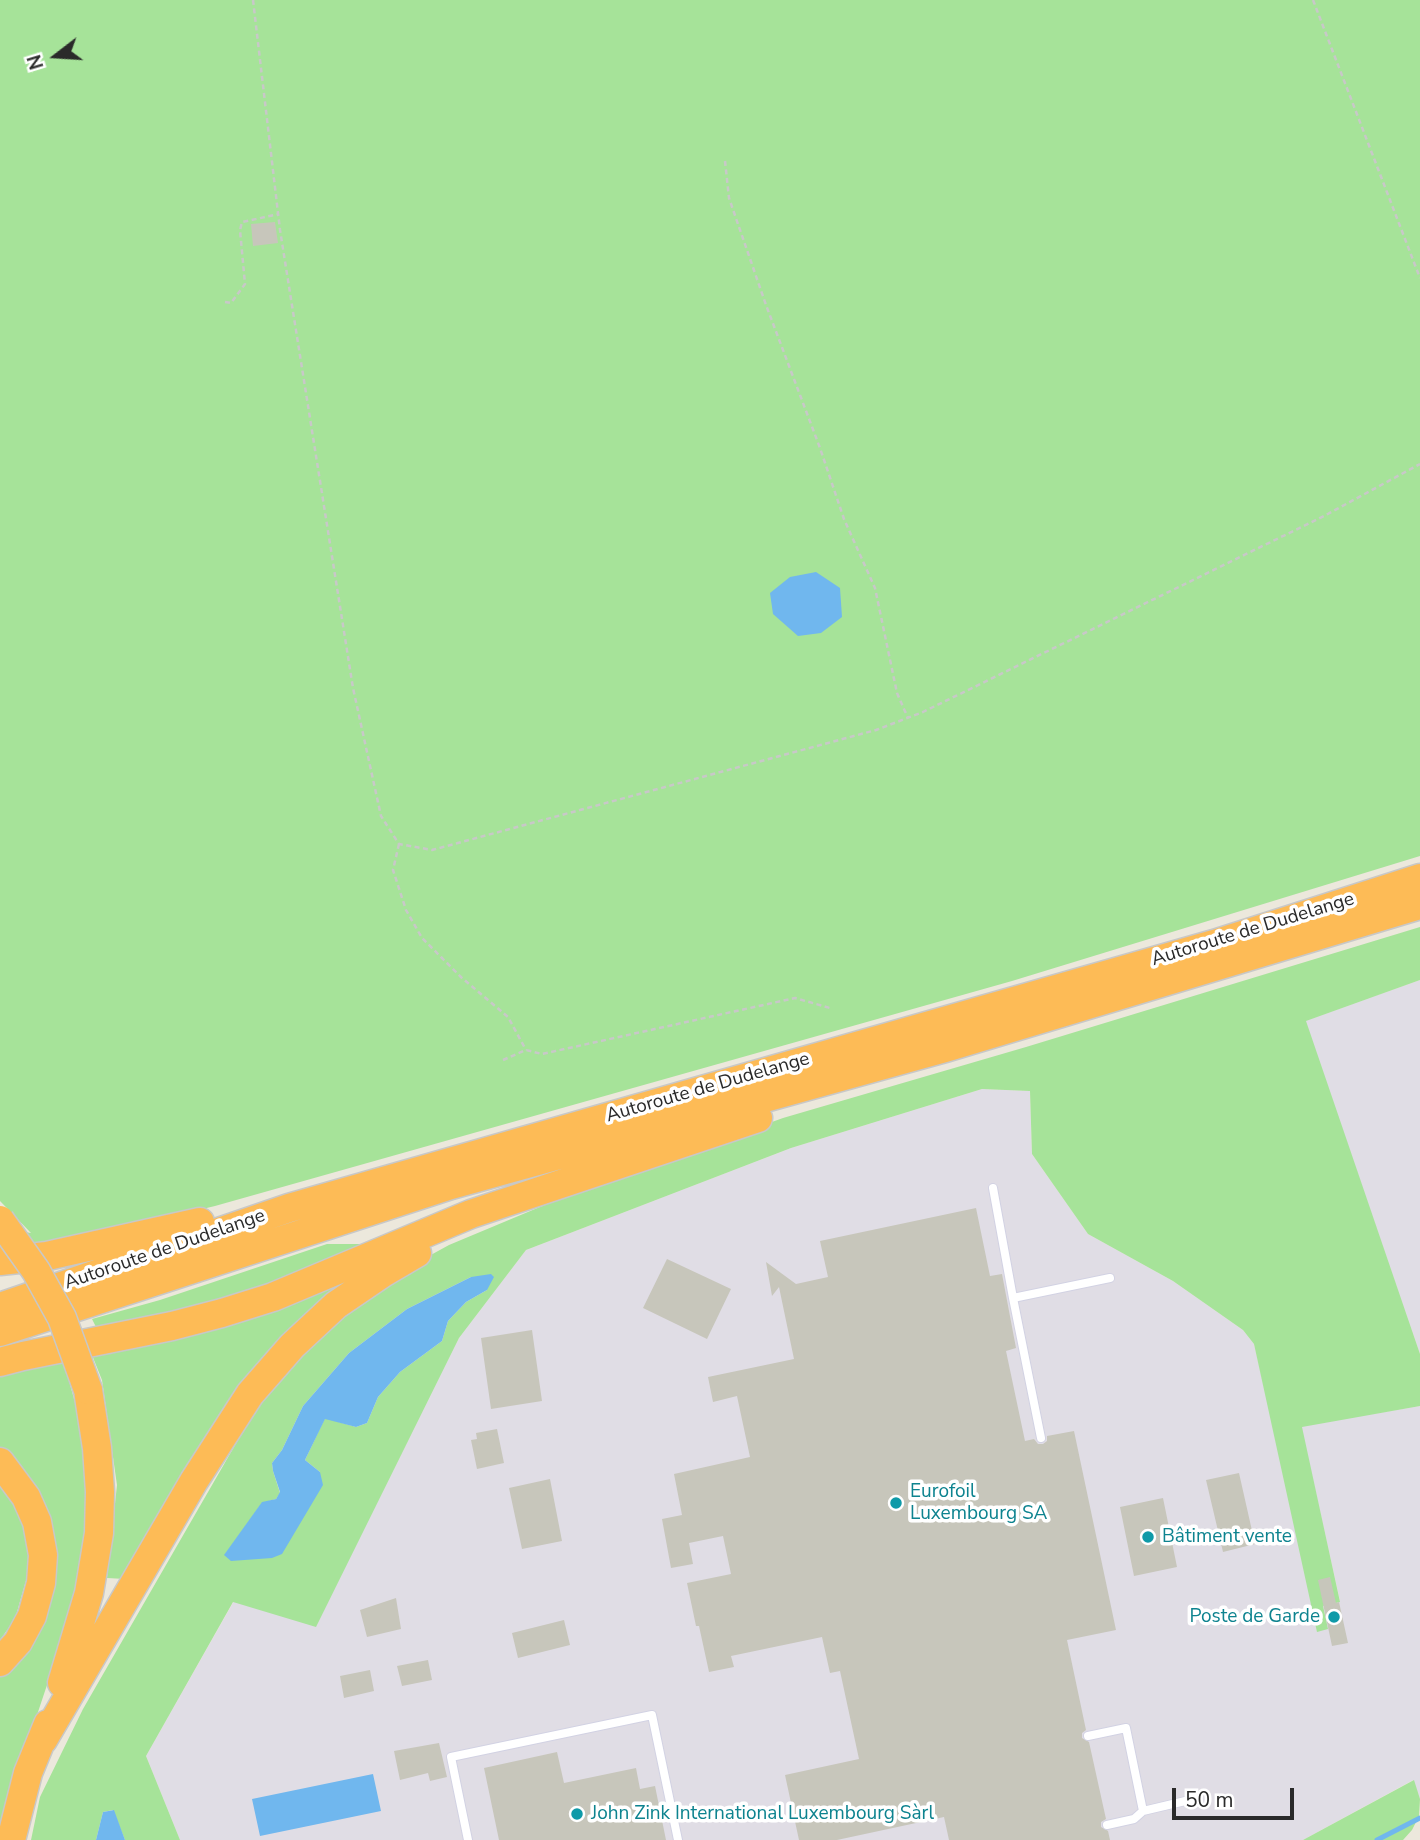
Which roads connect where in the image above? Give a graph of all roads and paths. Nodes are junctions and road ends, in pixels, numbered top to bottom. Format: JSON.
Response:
{"nodes":[{"id":1,"x":253,"y":0,"type":"edge"},
{"id":2,"x":1314,"y":0,"type":"edge"},
{"id":3,"x":725,"y":162,"type":"dead end"},
{"id":4,"x":279,"y":214,"type":"junction"},
{"id":5,"x":1420,"y":278,"type":"edge"},
{"id":6,"x":225,"y":302,"type":"dead end"},
{"id":7,"x":1420,"y":464,"type":"edge"},
{"id":8,"x":908,"y":718,"type":"junction"},
{"id":9,"x":399,"y":844,"type":"junction"},
{"id":10,"x":1420,"y":878,"type":"edge"},
{"id":11,"x":1420,"y":905,"type":"edge"},
{"id":12,"x":830,"y":1008,"type":"dead end"},
{"id":13,"x":944,"y":1048,"type":"junction"},
{"id":14,"x":526,"y":1050,"type":"junction"},
{"id":15,"x":503,"y":1060,"type":"dead end"},
{"id":16,"x":993,"y":1188,"type":"dead end"},
{"id":17,"x":550,"y":1189,"type":"junction"},
{"id":18,"x":289,"y":1208,"type":"junction"},
{"id":19,"x":0,"y":1220,"type":"edge"},
{"id":20,"x":0,"y":1261,"type":"edge"},
{"id":21,"x":1110,"y":1278,"type":"dead end"},
{"id":22,"x":1013,"y":1298,"type":"junction"},
{"id":23,"x":0,"y":1307,"type":"edge"},
{"id":24,"x":0,"y":1332,"type":"edge"},
{"id":25,"x":0,"y":1362,"type":"edge"},
{"id":26,"x":1041,"y":1437,"type":"dead end"},
{"id":27,"x":0,"y":1462,"type":"edge"},
{"id":28,"x":0,"y":1662,"type":"edge"},
{"id":29,"x":1088,"y":1736,"type":"dead end"},
{"id":30,"x":43,"y":1740,"type":"junction"},
{"id":31,"x":1198,"y":1798,"type":"dead end"},
{"id":32,"x":1143,"y":1811,"type":"junction"},
{"id":33,"x":1107,"y":1825,"type":"dead end"},
{"id":34,"x":11,"y":1840,"type":"edge"},
{"id":35,"x":468,"y":1840,"type":"edge"},
{"id":36,"x":678,"y":1840,"type":"edge"}],
"edges":[{"from":1,"to":4,"type":"path"},
{"from":2,"to":5,"type":"path"},
{"from":3,"to":8,"type":"path"},
{"from":4,"to":6,"type":"path"},
{"from":4,"to":9,"type":"path"},
{"from":7,"to":8,"type":"path"},
{"from":8,"to":9,"type":"path"},
{"from":9,"to":14,"type":"path"},
{"from":10,"to":18,"type":"highway","name":"Autoroute de Dudelange"},
{"from":11,"to":13,"type":"highway","name":"Autoroute de Dudelange"},
{"from":12,"to":14,"type":"path"},
{"from":13,"to":17,"type":"highway"},
{"from":13,"to":24,"type":"highway","name":"Autoroute de Dudelange"},
{"from":14,"to":15,"type":"path"},
{"from":16,"to":22,"type":"lane"},
{"from":17,"to":25,"type":"highway"},
{"from":17,"to":30,"type":"highway"},
{"from":18,"to":20,"type":"highway"},
{"from":18,"to":23,"type":"highway","name":"Autoroute de Dudelange"},
{"from":19,"to":30,"type":"highway","bridge":true},
{"from":21,"to":22,"type":"lane"},
{"from":22,"to":26,"type":"lane"},
{"from":27,"to":28,"type":"highway"},
{"from":29,"to":32,"type":"lane"},
{"from":30,"to":34,"type":"highway"},
{"from":31,"to":32,"type":"lane"},
{"from":32,"to":33,"type":"lane"},
{"from":35,"to":36,"type":"lane"}]}
